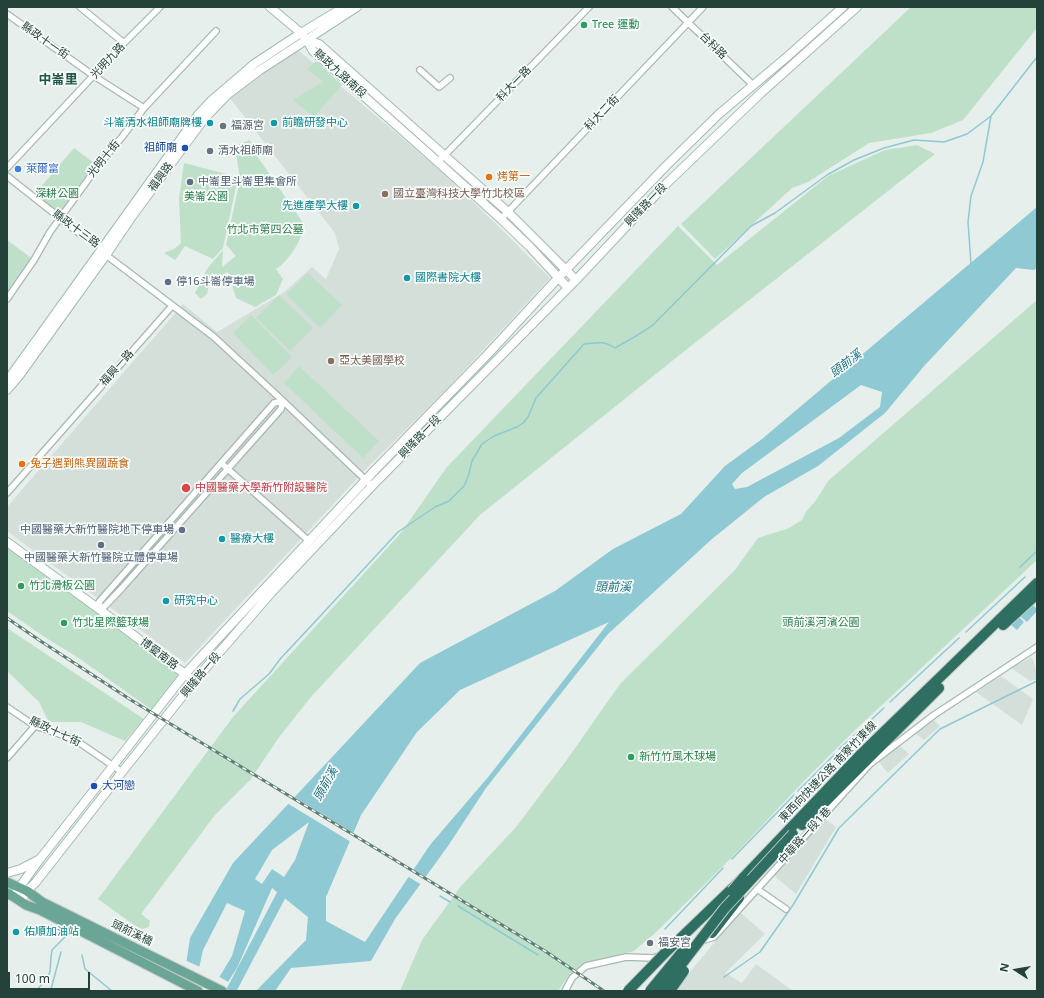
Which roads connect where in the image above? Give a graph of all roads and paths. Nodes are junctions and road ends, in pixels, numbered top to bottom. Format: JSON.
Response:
{"nodes":[{"id":1,"x":80,"y":7,"type":"edge"},
{"id":2,"x":160,"y":7,"type":"edge"},
{"id":3,"x":270,"y":7,"type":"edge"},
{"id":4,"x":344,"y":7,"type":"edge"},
{"id":5,"x":357,"y":7,"type":"edge"},
{"id":6,"x":589,"y":7,"type":"edge"},
{"id":7,"x":672,"y":7,"type":"edge"},
{"id":8,"x":703,"y":7,"type":"edge"},
{"id":9,"x":843,"y":7,"type":"edge"},
{"id":10,"x":856,"y":7,"type":"edge"},
{"id":11,"x":7,"y":14,"type":"edge"},
{"id":12,"x":688,"y":23,"type":"junction"},
{"id":13,"x":216,"y":32,"type":"dead end"},
{"id":14,"x":301,"y":33,"type":"junction"},
{"id":15,"x":307,"y":40,"type":"junction"},
{"id":16,"x":124,"y":43,"type":"junction"},
{"id":17,"x":420,"y":70,"type":"dead end"},
{"id":18,"x":94,"y":76,"type":"junction"},
{"id":19,"x":450,"y":78,"type":"dead end"},
{"id":20,"x":753,"y":84,"type":"junction"},
{"id":21,"x":144,"y":108,"type":"junction"},
{"id":22,"x":441,"y":159,"type":"junction"},
{"id":23,"x":7,"y":168,"type":"edge"},
{"id":24,"x":7,"y":176,"type":"edge"},
{"id":25,"x":508,"y":212,"type":"junction"},
{"id":26,"x":60,"y":217,"type":"junction"},
{"id":27,"x":501,"y":220,"type":"junction"},
{"id":28,"x":104,"y":251,"type":"junction"},
{"id":29,"x":566,"y":270,"type":"junction"},
{"id":30,"x":558,"y":278,"type":"junction"},
{"id":31,"x":576,"y":280,"type":"junction"},
{"id":32,"x":568,"y":288,"type":"junction"},
{"id":33,"x":7,"y":299,"type":"edge"},
{"id":34,"x":172,"y":306,"type":"junction"},
{"id":35,"x":7,"y":381,"type":"edge"},
{"id":36,"x":7,"y":390,"type":"edge"},
{"id":37,"x":283,"y":401,"type":"junction"},
{"id":38,"x":221,"y":463,"type":"junction"},
{"id":39,"x":228,"y":469,"type":"junction"},
{"id":40,"x":369,"y":483,"type":"junction"},
{"id":41,"x":7,"y":493,"type":"edge"},
{"id":42,"x":7,"y":542,"type":"edge"},
{"id":43,"x":309,"y":542,"type":"junction"},
{"id":44,"x":1037,"y":583,"type":"edge"},
{"id":45,"x":1037,"y":594,"type":"edge"},
{"id":46,"x":99,"y":609,"type":"junction"},
{"id":47,"x":1037,"y":648,"type":"edge"},
{"id":48,"x":185,"y":674,"type":"junction"},
{"id":49,"x":195,"y":682,"type":"junction"},
{"id":50,"x":7,"y":707,"type":"edge"},
{"id":51,"x":35,"y":726,"type":"junction"},
{"id":52,"x":7,"y":758,"type":"edge"},
{"id":53,"x":113,"y":765,"type":"junction"},
{"id":54,"x":122,"y":772,"type":"junction"},
{"id":55,"x":793,"y":834,"type":"junction"},
{"id":56,"x":40,"y":859,"type":"junction"},
{"id":57,"x":7,"y":873,"type":"edge"},
{"id":58,"x":743,"y":878,"type":"junction"},
{"id":59,"x":7,"y":882,"type":"edge"},
{"id":60,"x":757,"y":889,"type":"junction"},
{"id":61,"x":26,"y":891,"type":"junction"},
{"id":62,"x":17,"y":899,"type":"edge"},
{"id":63,"x":786,"y":909,"type":"dead end"},
{"id":64,"x":664,"y":954,"type":"junction"},
{"id":65,"x":198,"y":991,"type":"edge"},
{"id":66,"x":222,"y":991,"type":"edge"},
{"id":67,"x":565,"y":991,"type":"edge"},
{"id":68,"x":628,"y":991,"type":"edge"},
{"id":69,"x":635,"y":991,"type":"edge"},
{"id":70,"x":650,"y":991,"type":"edge"},
{"id":71,"x":661,"y":991,"type":"edge"},
{"id":72,"x":670,"y":991,"type":"edge"}],
"edges":[{"from":1,"to":16,"type":"street"},
{"from":2,"to":16,"type":"street","name":"光明九路"},
{"from":3,"to":14,"type":"street","name":"縣政九路南段"},
{"from":4,"to":14,"type":"street","name":"福興路"},
{"from":5,"to":15,"type":"street","name":"福興路"},
{"from":6,"to":22,"type":"street","name":"科大一路"},
{"from":7,"to":12,"type":"street","name":"台科路"},
{"from":8,"to":12,"type":"street","name":"科大二街"},
{"from":9,"to":20,"type":"street","name":"興隆路一段"},
{"from":10,"to":31,"type":"street","name":"興隆路一段"},
{"from":11,"to":18,"type":"street","name":"縣政十一街"},
{"from":12,"to":20,"type":"street","name":"台科路"},
{"from":12,"to":25,"type":"street","name":"科大二街"},
{"from":13,"to":21,"type":"street","name":"光明十街"},
{"from":14,"to":15,"type":"street","name":"縣政九路南段"},
{"from":14,"to":28,"type":"street","name":"福興路"},
{"from":15,"to":22,"type":"street","name":"縣政九路南段"},
{"from":15,"to":28,"type":"street","name":"福興路"},
{"from":16,"to":18,"type":"street","name":"光明九路"},
{"from":17,"to":19,"type":"street"},
{"from":18,"to":21,"type":"street","name":"縣政十一街"},
{"from":18,"to":23,"type":"street","name":"光明九路"},
{"from":20,"to":29,"type":"street","name":"興隆路一段"},
{"from":21,"to":26,"type":"street","name":"光明十街"},
{"from":22,"to":25,"type":"street","name":"縣政九路南段"},
{"from":22,"to":27,"type":"street","name":"縣政九路南段"},
{"from":24,"to":26,"type":"street","name":"縣政十三路"},
{"from":25,"to":27,"type":"street","name":"科大二街"},
{"from":25,"to":29,"type":"street","name":"縣政九路南段"},
{"from":26,"to":28,"type":"street","name":"縣政十三路"},
{"from":26,"to":33,"type":"street","name":"光明十街"},
{"from":27,"to":30,"type":"street","name":"縣政九路南段"},
{"from":28,"to":34,"type":"street"},
{"from":28,"to":35,"type":"street","name":"福興路"},
{"from":28,"to":36,"type":"street","name":"福興路"},
{"from":29,"to":30,"type":"street","name":"興隆路一段"},
{"from":29,"to":31,"type":"street","name":"縣政九路南段"},
{"from":30,"to":32,"type":"street","name":"縣政九路南段"},
{"from":30,"to":40,"type":"street","name":"興隆路一段"},
{"from":31,"to":32,"type":"street","name":"興隆路一段"},
{"from":32,"to":40,"type":"street","name":"興隆路一段"},
{"from":34,"to":37,"type":"street"},
{"from":34,"to":41,"type":"street","name":"福興一路"},
{"from":37,"to":38,"type":"street"},
{"from":37,"to":39,"type":"street"},
{"from":37,"to":40,"type":"street"},
{"from":38,"to":39,"type":"street"},
{"from":38,"to":46,"type":"street"},
{"from":39,"to":43,"type":"street"},
{"from":39,"to":46,"type":"street"},
{"from":40,"to":43,"type":"street","name":"興隆路一段"},
{"from":40,"to":49,"type":"street","name":"興隆路一段"},
{"from":42,"to":46,"type":"street","name":"博愛南路"},
{"from":43,"to":48,"type":"street","name":"興隆路一段"},
{"from":44,"to":58,"type":"highway","name":"東西向快速公路 南寮竹東線"},
{"from":45,"to":55,"type":"highway","name":"東西向快速公路 南寮竹東線"},
{"from":46,"to":48,"type":"street","name":"博愛南路"},
{"from":47,"to":60,"type":"street","name":"中華路一段1巷"},
{"from":48,"to":49,"type":"street","name":"博愛南路"},
{"from":48,"to":53,"type":"street","name":"興隆路一段"},
{"from":49,"to":54,"type":"street","name":"興隆路一段"},
{"from":50,"to":51,"type":"street","name":"縣政十七街"},
{"from":51,"to":52,"type":"street"},
{"from":51,"to":53,"type":"street","name":"縣政十七街"},
{"from":53,"to":54,"type":"street","name":"縣政十七街"},
{"from":53,"to":56,"type":"street","name":"興隆路一段"},
{"from":54,"to":61,"type":"street","name":"興隆路一段"},
{"from":55,"to":71,"type":"highway","name":"東西向快速公路 南寮竹東線","bridge":true},
{"from":55,"to":72,"type":"highway","bridge":true},
{"from":56,"to":57,"type":"street"},
{"from":56,"to":61,"type":"street","name":"興隆路一段"},
{"from":58,"to":64,"type":"highway","bridge":true},
{"from":58,"to":70,"type":"highway","name":"東西向快速公路 南寮竹東線","bridge":true},
{"from":59,"to":61,"type":"main road","name":"頭前溪橋"},
{"from":60,"to":63,"type":"street"},
{"from":60,"to":67,"type":"street","name":"中華路一段1巷"},
{"from":61,"to":62,"type":"street","name":"興隆路一段"},
{"from":61,"to":66,"type":"main road","name":"頭前溪橋"},
{"from":62,"to":65,"type":"main road","name":"頭前溪橋"},
{"from":64,"to":68,"type":"highway","bridge":true},
{"from":64,"to":69,"type":"highway","bridge":true}]}
